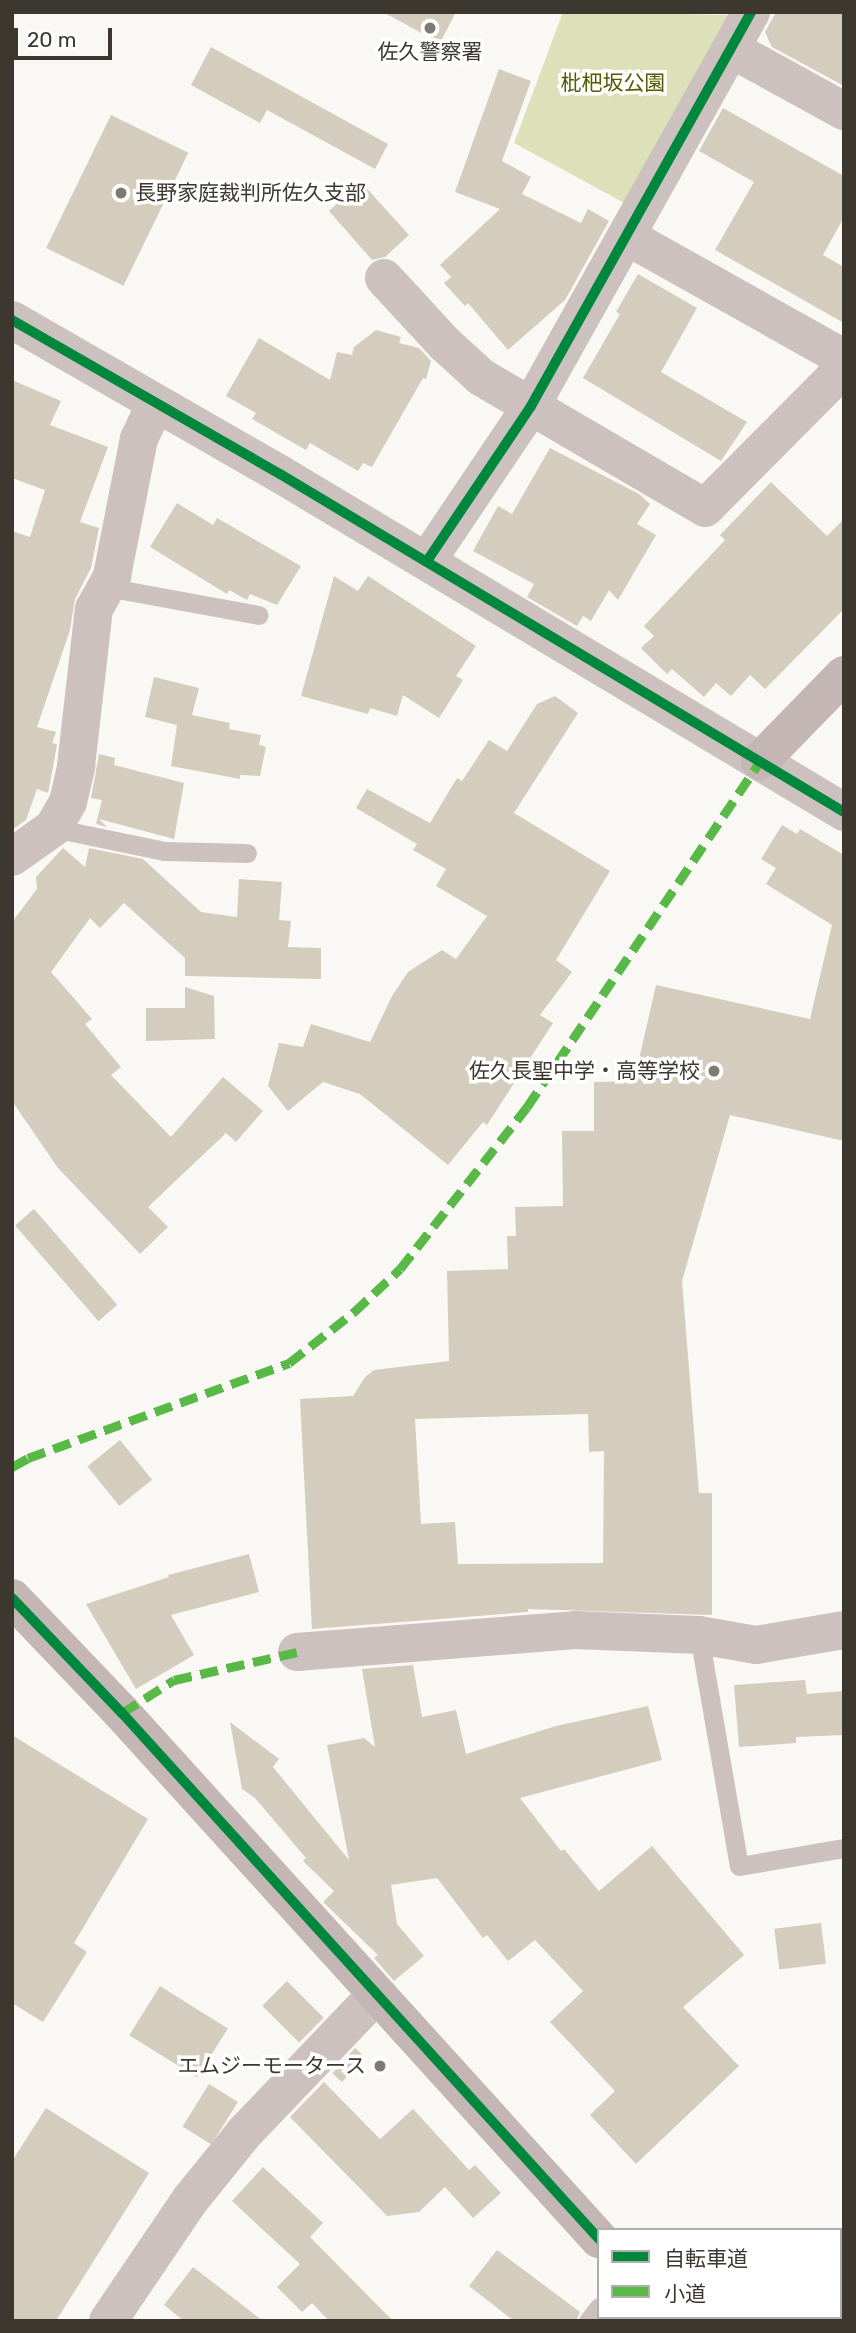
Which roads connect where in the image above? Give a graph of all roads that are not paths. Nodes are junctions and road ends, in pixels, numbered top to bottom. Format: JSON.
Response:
{"nodes":[{"id":1,"x":751,"y":12,"type":"edge"},
{"id":2,"x":731,"y":49,"type":"junction"},
{"id":3,"x":844,"y":111,"type":"edge"},
{"id":4,"x":628,"y":237,"type":"junction"},
{"id":5,"x":384,"y":278,"type":"dead end"},
{"id":6,"x":12,"y":320,"type":"edge"},
{"id":7,"x":844,"y":358,"type":"edge"},
{"id":8,"x":844,"y":368,"type":"edge"},
{"id":9,"x":155,"y":405,"type":"junction"},
{"id":10,"x":531,"y":406,"type":"junction"},
{"id":11,"x":427,"y":561,"type":"junction"},
{"id":12,"x":106,"y":587,"type":"junction"},
{"id":13,"x":257,"y":615,"type":"dead end"},
{"id":14,"x":844,"y":675,"type":"edge"},
{"id":15,"x":760,"y":761,"type":"junction"},
{"id":16,"x":844,"y":812,"type":"edge"},
{"id":17,"x":53,"y":828,"type":"junction"},
{"id":18,"x":247,"y":853,"type":"dead end"},
{"id":19,"x":12,"y":857,"type":"edge"},
{"id":20,"x":12,"y":1598,"type":"edge"},
{"id":21,"x":844,"y":1630,"type":"edge"},
{"id":22,"x":699,"y":1635,"type":"junction"},
{"id":23,"x":297,"y":1652,"type":"dead end"},
{"id":24,"x":844,"y":1848,"type":"edge"},
{"id":25,"x":376,"y":1995,"type":"junction"},
{"id":26,"x":597,"y":2237,"type":"edge"},
{"id":27,"x":108,"y":2321,"type":"edge"}],
"edges":[{"from":1,"to":2,"type":"street"},
{"from":2,"to":3,"type":"street"},
{"from":2,"to":4,"type":"street"},
{"from":4,"to":7,"type":"street"},
{"from":4,"to":10,"type":"street"},
{"from":5,"to":10,"type":"street"},
{"from":6,"to":9,"type":"street"},
{"from":8,"to":10,"type":"street"},
{"from":9,"to":11,"type":"street"},
{"from":9,"to":12,"type":"street"},
{"from":10,"to":11,"type":"street"},
{"from":11,"to":15,"type":"street"},
{"from":12,"to":13,"type":"lane"},
{"from":12,"to":17,"type":"street"},
{"from":14,"to":15,"type":"street"},
{"from":15,"to":16,"type":"street"},
{"from":17,"to":18,"type":"lane"},
{"from":17,"to":19,"type":"street"},
{"from":20,"to":25,"type":"street"},
{"from":21,"to":22,"type":"street"},
{"from":22,"to":23,"type":"street"},
{"from":22,"to":24,"type":"lane"},
{"from":25,"to":26,"type":"street"},
{"from":25,"to":27,"type":"street"}]}
